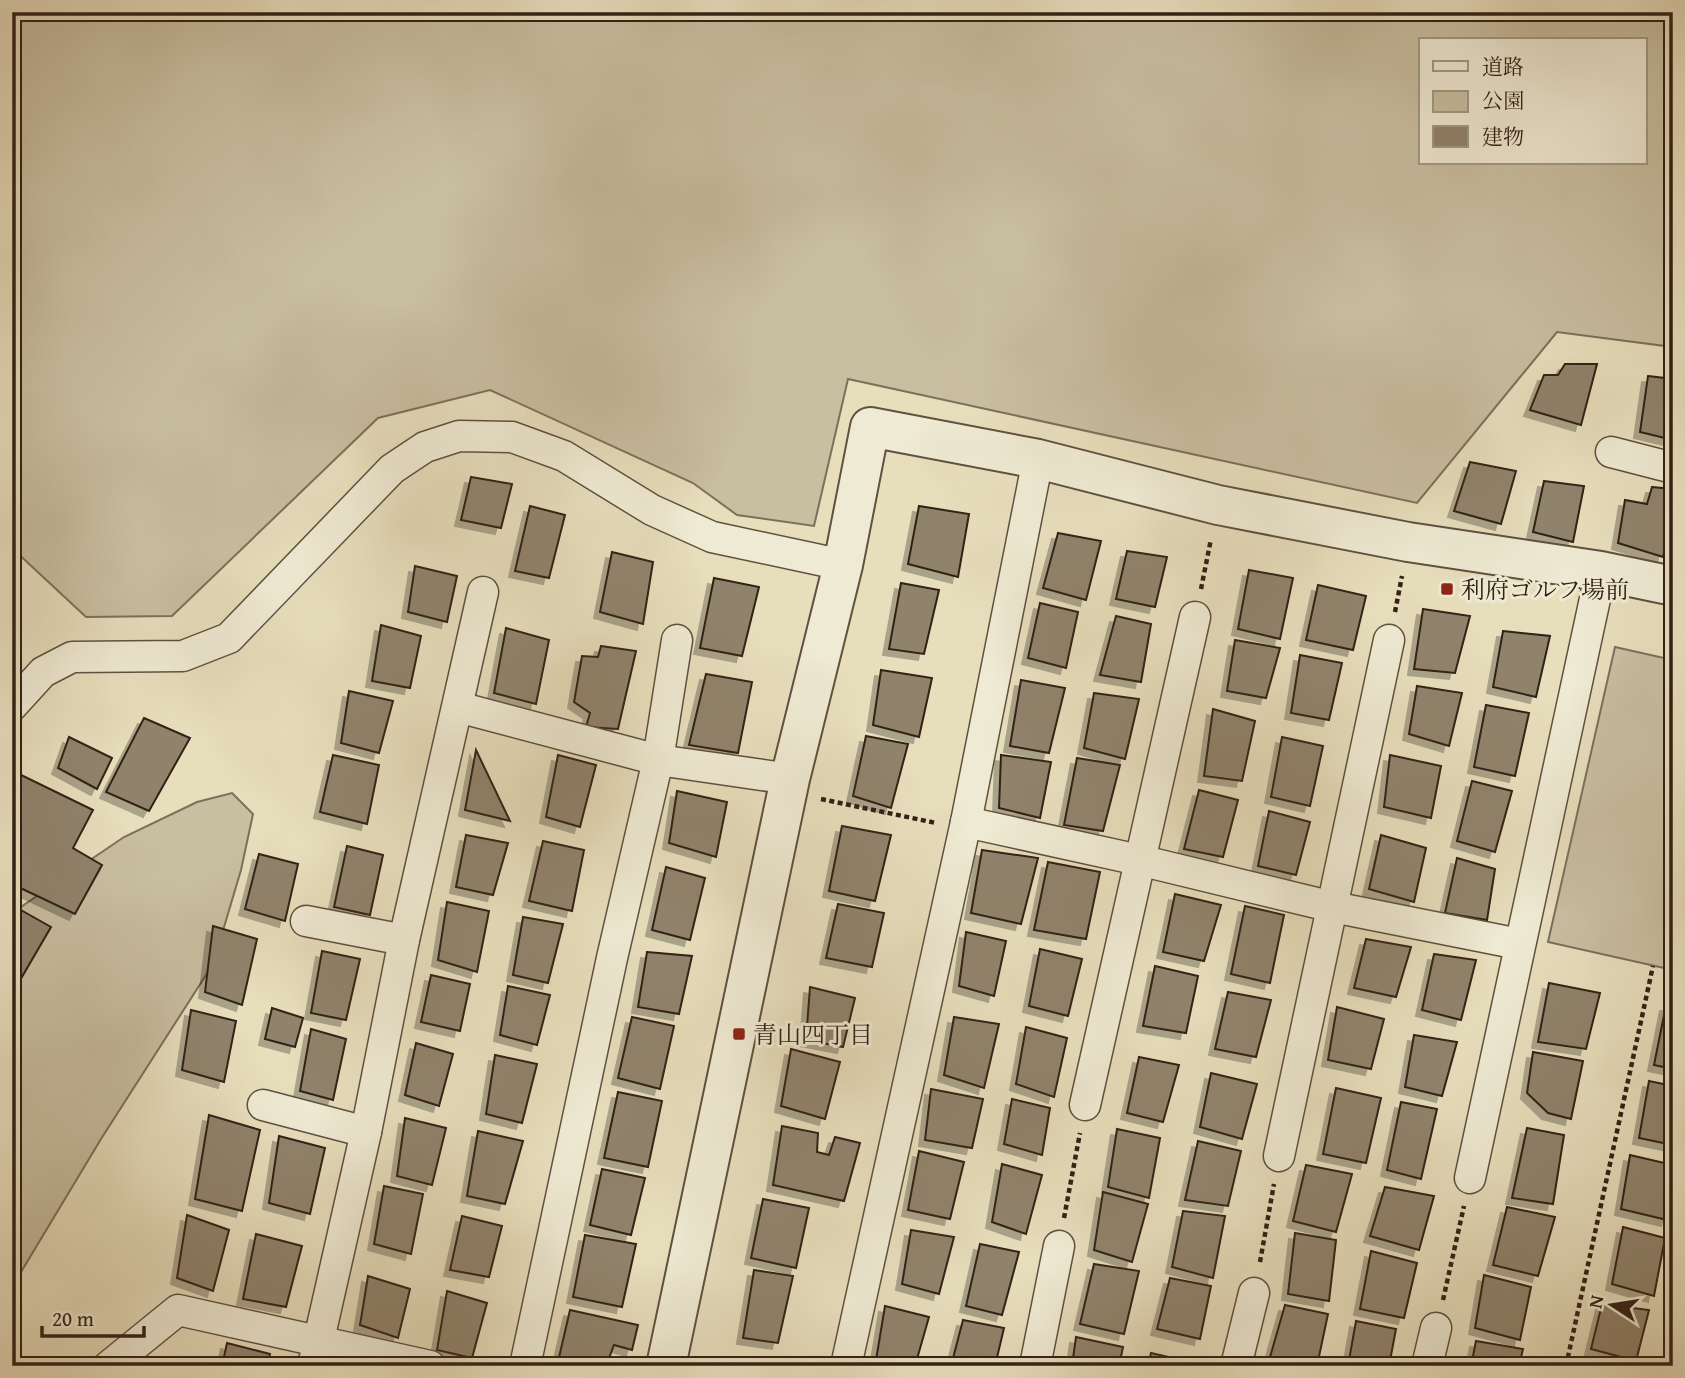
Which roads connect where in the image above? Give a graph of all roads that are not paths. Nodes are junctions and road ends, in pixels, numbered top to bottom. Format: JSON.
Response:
{"nodes":[{"id":1,"x":1611,"y":452,"type":"dead end"},
{"id":2,"x":1038,"y":459,"type":"junction"},
{"id":3,"x":1673,"y":468,"type":"edge"},
{"id":4,"x":844,"y":565,"type":"junction"},
{"id":5,"x":1601,"y":571,"type":"junction"},
{"id":6,"x":1673,"y":586,"type":"edge"},
{"id":7,"x":483,"y":592,"type":"dead end"},
{"id":8,"x":1195,"y":617,"type":"road end"},
{"id":9,"x":677,"y":640,"type":"dead end"},
{"id":10,"x":1389,"y":640,"type":"road end"},
{"id":11,"x":12,"y":706,"type":"edge"},
{"id":12,"x":458,"y":707,"type":"junction"},
{"id":13,"x":658,"y":761,"type":"junction"},
{"id":14,"x":789,"y":785,"type":"junction"},
{"id":15,"x":965,"y":825,"type":"junction"},
{"id":16,"x":1139,"y":860,"type":"junction"},
{"id":17,"x":1333,"y":907,"type":"junction"},
{"id":18,"x":306,"y":921,"type":"dead end"},
{"id":19,"x":404,"y":940,"type":"junction"},
{"id":20,"x":1519,"y":944,"type":"junction"},
{"id":21,"x":263,"y":1105,"type":"dead end"},
{"id":22,"x":1085,"y":1105,"type":"road end"},
{"id":23,"x":366,"y":1132,"type":"junction"},
{"id":24,"x":1279,"y":1156,"type":"road end"},
{"id":25,"x":1470,"y":1178,"type":"road end"},
{"id":26,"x":1059,"y":1246,"type":"road end"},
{"id":27,"x":1254,"y":1293,"type":"road end"},
{"id":28,"x":1436,"y":1328,"type":"road end"},
{"id":29,"x":316,"y":1353,"type":"edge"},
{"id":30,"x":109,"y":1366,"type":"edge"},
{"id":31,"x":430,"y":1366,"type":"edge"},
{"id":32,"x":524,"y":1366,"type":"edge"},
{"id":33,"x":666,"y":1366,"type":"edge"},
{"id":34,"x":846,"y":1366,"type":"edge"},
{"id":35,"x":1035,"y":1366,"type":"edge"},
{"id":36,"x":1236,"y":1366,"type":"edge"},
{"id":37,"x":1427,"y":1366,"type":"edge"}],
"edges":[{"from":1,"to":3,"type":"street"},
{"from":2,"to":4,"type":"street"},
{"from":2,"to":5,"type":"street"},
{"from":2,"to":15,"type":"street"},
{"from":4,"to":11,"type":"street"},
{"from":4,"to":14,"type":"street"},
{"from":5,"to":6,"type":"street"},
{"from":5,"to":20,"type":"street"},
{"from":7,"to":12,"type":"street"},
{"from":8,"to":16,"type":"street"},
{"from":9,"to":13,"type":"street"},
{"from":10,"to":17,"type":"street"},
{"from":12,"to":13,"type":"street"},
{"from":12,"to":19,"type":"street"},
{"from":13,"to":14,"type":"street"},
{"from":13,"to":32,"type":"street"},
{"from":14,"to":33,"type":"street"},
{"from":15,"to":16,"type":"street"},
{"from":15,"to":34,"type":"street"},
{"from":16,"to":17,"type":"street"},
{"from":16,"to":22,"type":"street"},
{"from":17,"to":20,"type":"street"},
{"from":17,"to":24,"type":"street"},
{"from":18,"to":19,"type":"street"},
{"from":19,"to":23,"type":"street"},
{"from":20,"to":25,"type":"street"},
{"from":21,"to":23,"type":"street"},
{"from":23,"to":29,"type":"street"},
{"from":26,"to":35,"type":"street"},
{"from":27,"to":36,"type":"street"},
{"from":28,"to":37,"type":"street"},
{"from":29,"to":30,"type":"street"},
{"from":29,"to":31,"type":"street"}]}
